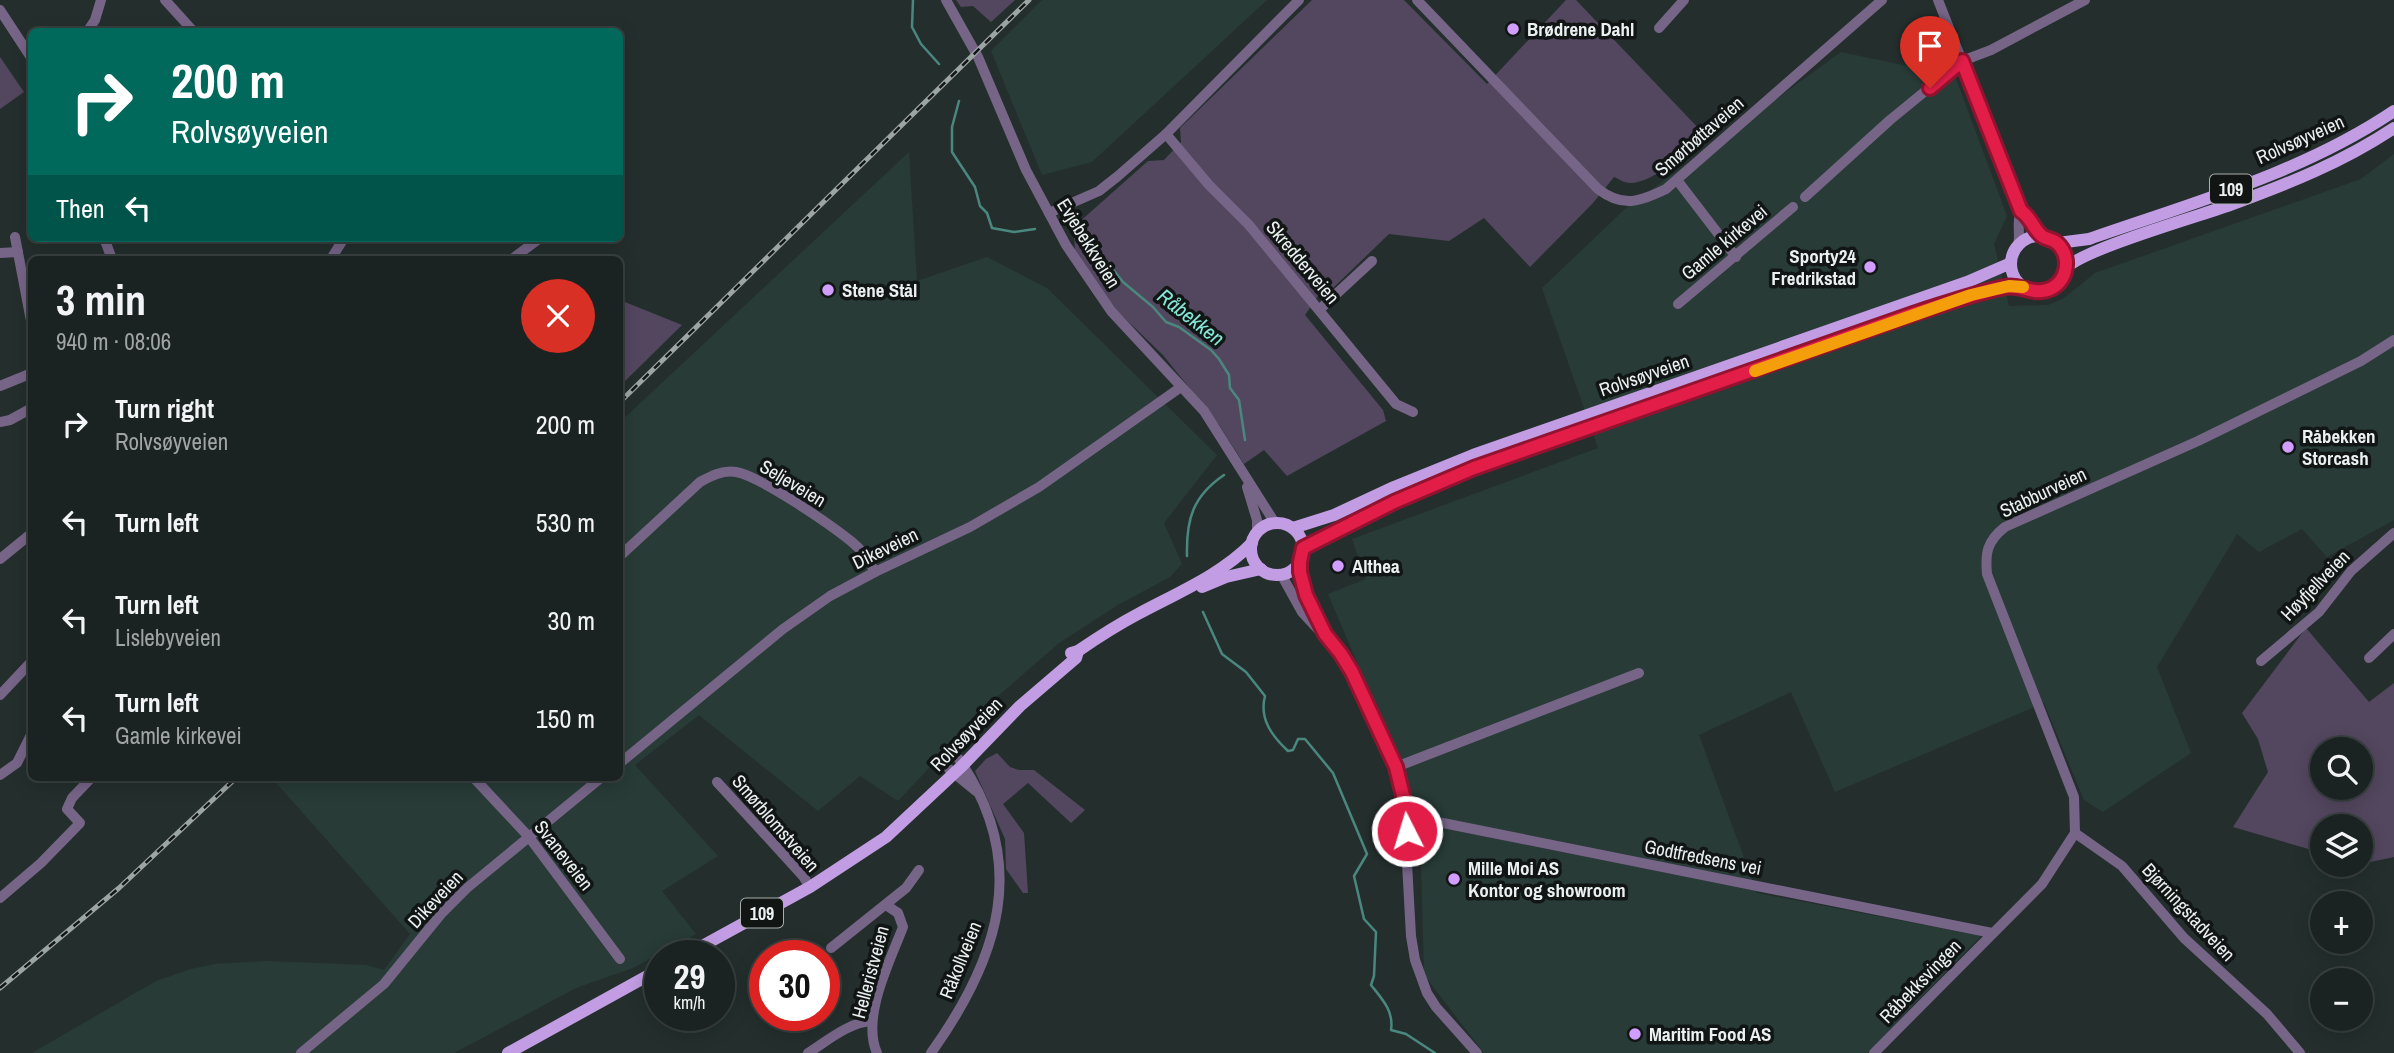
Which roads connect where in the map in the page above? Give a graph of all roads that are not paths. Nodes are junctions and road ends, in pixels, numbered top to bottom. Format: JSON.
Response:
{"nodes":[{"id":1,"x":101,"y":0,"type":"edge"},
{"id":2,"x":165,"y":0,"type":"edge"},
{"id":3,"x":946,"y":0,"type":"edge"},
{"id":4,"x":1299,"y":0,"type":"edge"},
{"id":5,"x":1417,"y":0,"type":"edge"},
{"id":6,"x":1684,"y":0,"type":"edge"},
{"id":7,"x":1882,"y":0,"type":"edge"},
{"id":8,"x":1938,"y":0,"type":"edge"},
{"id":9,"x":2085,"y":0,"type":"edge"},
{"id":10,"x":0,"y":10,"type":"edge"},
{"id":11,"x":90,"y":28,"type":"edge"},
{"id":12,"x":190,"y":28,"type":"edge"},
{"id":13,"x":1659,"y":28,"type":"dead end"},
{"id":14,"x":28,"y":54,"type":"edge"},
{"id":15,"x":1962,"y":61,"type":"junction"},
{"id":16,"x":2394,"y":111,"type":"edge"},
{"id":17,"x":2394,"y":128,"type":"edge"},
{"id":18,"x":1166,"y":134,"type":"junction"},
{"id":19,"x":1676,"y":180,"type":"junction"},
{"id":20,"x":1805,"y":197,"type":"dead end"},
{"id":21,"x":1793,"y":206,"type":"dead end"},
{"id":22,"x":2021,"y":211,"type":"junction"},
{"id":23,"x":1049,"y":213,"type":"junction"},
{"id":24,"x":2043,"y":236,"type":"junction"},
{"id":25,"x":15,"y":237,"type":"dead end"},
{"id":26,"x":535,"y":242,"type":"edge"},
{"id":27,"x":2058,"y":243,"type":"junction"},
{"id":28,"x":2018,"y":245,"type":"junction"},
{"id":29,"x":18,"y":252,"type":"junction"},
{"id":30,"x":0,"y":253,"type":"edge"},
{"id":31,"x":516,"y":256,"type":"edge"},
{"id":32,"x":1735,"y":257,"type":"junction"},
{"id":33,"x":1372,"y":261,"type":"dead end"},
{"id":34,"x":2011,"y":263,"type":"junction"},
{"id":35,"x":2066,"y":268,"type":"junction"},
{"id":36,"x":2022,"y":286,"type":"junction"},
{"id":37,"x":1678,"y":304,"type":"dead end"},
{"id":38,"x":28,"y":305,"type":"edge"},
{"id":39,"x":1320,"y":309,"type":"junction"},
{"id":40,"x":2394,"y":340,"type":"edge"},
{"id":41,"x":28,"y":375,"type":"edge"},
{"id":42,"x":0,"y":386,"type":"edge"},
{"id":43,"x":1181,"y":387,"type":"junction"},
{"id":44,"x":28,"y":410,"type":"edge"},
{"id":45,"x":1413,"y":412,"type":"dead end"},
{"id":46,"x":0,"y":422,"type":"edge"},
{"id":47,"x":1245,"y":477,"type":"junction"},
{"id":48,"x":1275,"y":523,"type":"junction"},
{"id":49,"x":1293,"y":528,"type":"junction"},
{"id":50,"x":2394,"y":533,"type":"edge"},
{"id":51,"x":28,"y":536,"type":"edge"},
{"id":52,"x":1254,"y":537,"type":"junction"},
{"id":53,"x":1303,"y":548,"type":"junction"},
{"id":54,"x":623,"y":553,"type":"edge"},
{"id":55,"x":0,"y":559,"type":"edge"},
{"id":56,"x":1300,"y":562,"type":"junction"},
{"id":57,"x":1261,"y":569,"type":"junction"},
{"id":58,"x":875,"y":572,"type":"junction"},
{"id":59,"x":1280,"y":574,"type":"junction"},
{"id":60,"x":1185,"y":591,"type":"junction"},
{"id":61,"x":1325,"y":634,"type":"junction"},
{"id":62,"x":2394,"y":634,"type":"edge"},
{"id":63,"x":2370,"y":659,"type":"dead end"},
{"id":64,"x":2261,"y":661,"type":"dead end"},
{"id":65,"x":28,"y":665,"type":"edge"},
{"id":66,"x":1639,"y":673,"type":"dead end"},
{"id":67,"x":0,"y":695,"type":"edge"},
{"id":68,"x":28,"y":741,"type":"edge"},
{"id":69,"x":623,"y":761,"type":"edge"},
{"id":70,"x":956,"y":767,"type":"junction"},
{"id":71,"x":1396,"y":767,"type":"junction"},
{"id":72,"x":0,"y":775,"type":"edge"},
{"id":73,"x":88,"y":781,"type":"edge"},
{"id":74,"x":477,"y":781,"type":"edge"},
{"id":75,"x":597,"y":781,"type":"edge"},
{"id":76,"x":717,"y":782,"type":"dead end"},
{"id":77,"x":1408,"y":816,"type":"junction"},
{"id":78,"x":2075,"y":833,"type":"junction"},
{"id":79,"x":529,"y":837,"type":"junction"},
{"id":80,"x":919,"y":870,"type":"dead end"},
{"id":81,"x":810,"y":887,"type":"junction"},
{"id":82,"x":0,"y":898,"type":"edge"},
{"id":83,"x":886,"y":905,"type":"junction"},
{"id":84,"x":1992,"y":933,"type":"junction"},
{"id":85,"x":713,"y":940,"type":"edge"},
{"id":86,"x":840,"y":941,"type":"edge"},
{"id":87,"x":620,"y":959,"type":"dead end"},
{"id":88,"x":644,"y":978,"type":"edge"},
{"id":89,"x":872,"y":1021,"type":"junction"},
{"id":90,"x":301,"y":1053,"type":"edge"},
{"id":91,"x":508,"y":1053,"type":"edge"},
{"id":92,"x":808,"y":1053,"type":"edge"},
{"id":93,"x":877,"y":1053,"type":"edge"},
{"id":94,"x":932,"y":1053,"type":"edge"},
{"id":95,"x":1477,"y":1053,"type":"edge"},
{"id":96,"x":1874,"y":1053,"type":"edge"},
{"id":97,"x":2301,"y":1053,"type":"edge"}],
"edges":[{"from":1,"to":11,"type":"street"},
{"from":2,"to":12,"type":"street"},
{"from":3,"to":23,"type":"street","name":"Evjebekkveien"},
{"from":4,"to":18,"type":"street"},
{"from":5,"to":19,"type":"street","name":"Smørbøttaveien"},
{"from":6,"to":13,"type":"street"},
{"from":7,"to":19,"type":"street","name":"Smørbøttaveien"},
{"from":8,"to":15,"type":"street"},
{"from":9,"to":15,"type":"street"},
{"from":10,"to":14,"type":"street"},
{"from":15,"to":20,"type":"street"},
{"from":15,"to":22,"type":"street"},
{"from":16,"to":27,"type":"main road","name":"Rolvsøyveien","number":"109"},
{"from":17,"to":35,"type":"main road","name":"Rolvsøyveien","number":"109"},
{"from":18,"to":23,"type":"street"},
{"from":18,"to":39,"type":"street","name":"Skredderveien"},
{"from":19,"to":32,"type":"street"},
{"from":21,"to":32,"type":"street","name":"Gamle kirkevei"},
{"from":22,"to":24,"type":"street"},
{"from":22,"to":28,"type":"street"},
{"from":23,"to":43,"type":"street","name":"Evjebekkveien"},
{"from":24,"to":27,"type":"main road"},
{"from":24,"to":28,"type":"main road"},
{"from":25,"to":29,"type":"street"},
{"from":26,"to":31,"type":"street"},
{"from":27,"to":35,"type":"main road"},
{"from":28,"to":34,"type":"main road"},
{"from":29,"to":30,"type":"street"},
{"from":29,"to":38,"type":"street"},
{"from":32,"to":37,"type":"street","name":"Gamle kirkevei"},
{"from":33,"to":39,"type":"street"},
{"from":34,"to":36,"type":"main road"},
{"from":34,"to":49,"type":"main road","name":"Rolvsøyveien"},
{"from":35,"to":36,"type":"main road","number":"109"},
{"from":36,"to":53,"type":"main road","name":"Rolvsøyveien","number":"109"},
{"from":39,"to":45,"type":"street","name":"Skredderveien"},
{"from":40,"to":78,"type":"street","name":"Stabburveien"},
{"from":41,"to":42,"type":"street"},
{"from":43,"to":47,"type":"street","name":"Evjebekkveien"},
{"from":43,"to":58,"type":"street","name":"Dikeveien"},
{"from":44,"to":46,"type":"street"},
{"from":47,"to":48,"type":"street","name":"Evjebekkveien"},
{"from":47,"to":52,"type":"street","name":"Evjebekkveien"},
{"from":48,"to":49,"type":"main road"},
{"from":48,"to":52,"type":"main road","number":"109"},
{"from":49,"to":53,"type":"main road"},
{"from":50,"to":64,"type":"street","name":"Høyfjellveien"},
{"from":51,"to":55,"type":"street"},
{"from":52,"to":57,"type":"main road"},
{"from":52,"to":60,"type":"main road","name":"Rolvsøyveien","number":"109"},
{"from":53,"to":56,"type":"main road"},
{"from":54,"to":58,"type":"street","name":"Seljeveien"},
{"from":56,"to":59,"type":"main road"},
{"from":56,"to":61,"type":"street"},
{"from":57,"to":59,"type":"main road","number":"109"},
{"from":57,"to":60,"type":"main road","name":"Rolvsøyveien","number":"109"},
{"from":58,"to":69,"type":"street","name":"Dikeveien"},
{"from":59,"to":61,"type":"street"},
{"from":60,"to":70,"type":"main road","name":"Rolvsøyveien","number":"109"},
{"from":61,"to":71,"type":"street"},
{"from":62,"to":63,"type":"street"},
{"from":65,"to":67,"type":"street"},
{"from":66,"to":71,"type":"street"},
{"from":68,"to":72,"type":"street"},
{"from":70,"to":81,"type":"main road","name":"Rolvsøyveien","number":"109"},
{"from":70,"to":94,"type":"street","name":"Råkollveien"},
{"from":71,"to":77,"type":"street"},
{"from":73,"to":82,"type":"street"},
{"from":74,"to":79,"type":"street","name":"Svaneveien"},
{"from":75,"to":79,"type":"street","name":"Dikeveien"},
{"from":76,"to":81,"type":"street","name":"Smørblomstveien"},
{"from":77,"to":84,"type":"street","name":"Godtfredsens vei"},
{"from":77,"to":95,"type":"street"},
{"from":78,"to":84,"type":"street"},
{"from":78,"to":97,"type":"street","name":"Bjørningstadveien"},
{"from":79,"to":87,"type":"street","name":"Svaneveien"},
{"from":79,"to":90,"type":"street","name":"Dikeveien"},
{"from":80,"to":83,"type":"street","name":"Helleristveien"},
{"from":81,"to":85,"type":"main road","name":"Rolvsøyveien","number":"109"},
{"from":83,"to":86,"type":"street","name":"Helleristveien"},
{"from":83,"to":89,"type":"street","name":"Helleristveien"},
{"from":84,"to":96,"type":"street","name":"Råbekksvingen"},
{"from":88,"to":91,"type":"main road"},
{"from":89,"to":92,"type":"street"},
{"from":89,"to":93,"type":"street","name":"Helleristveien"}]}
